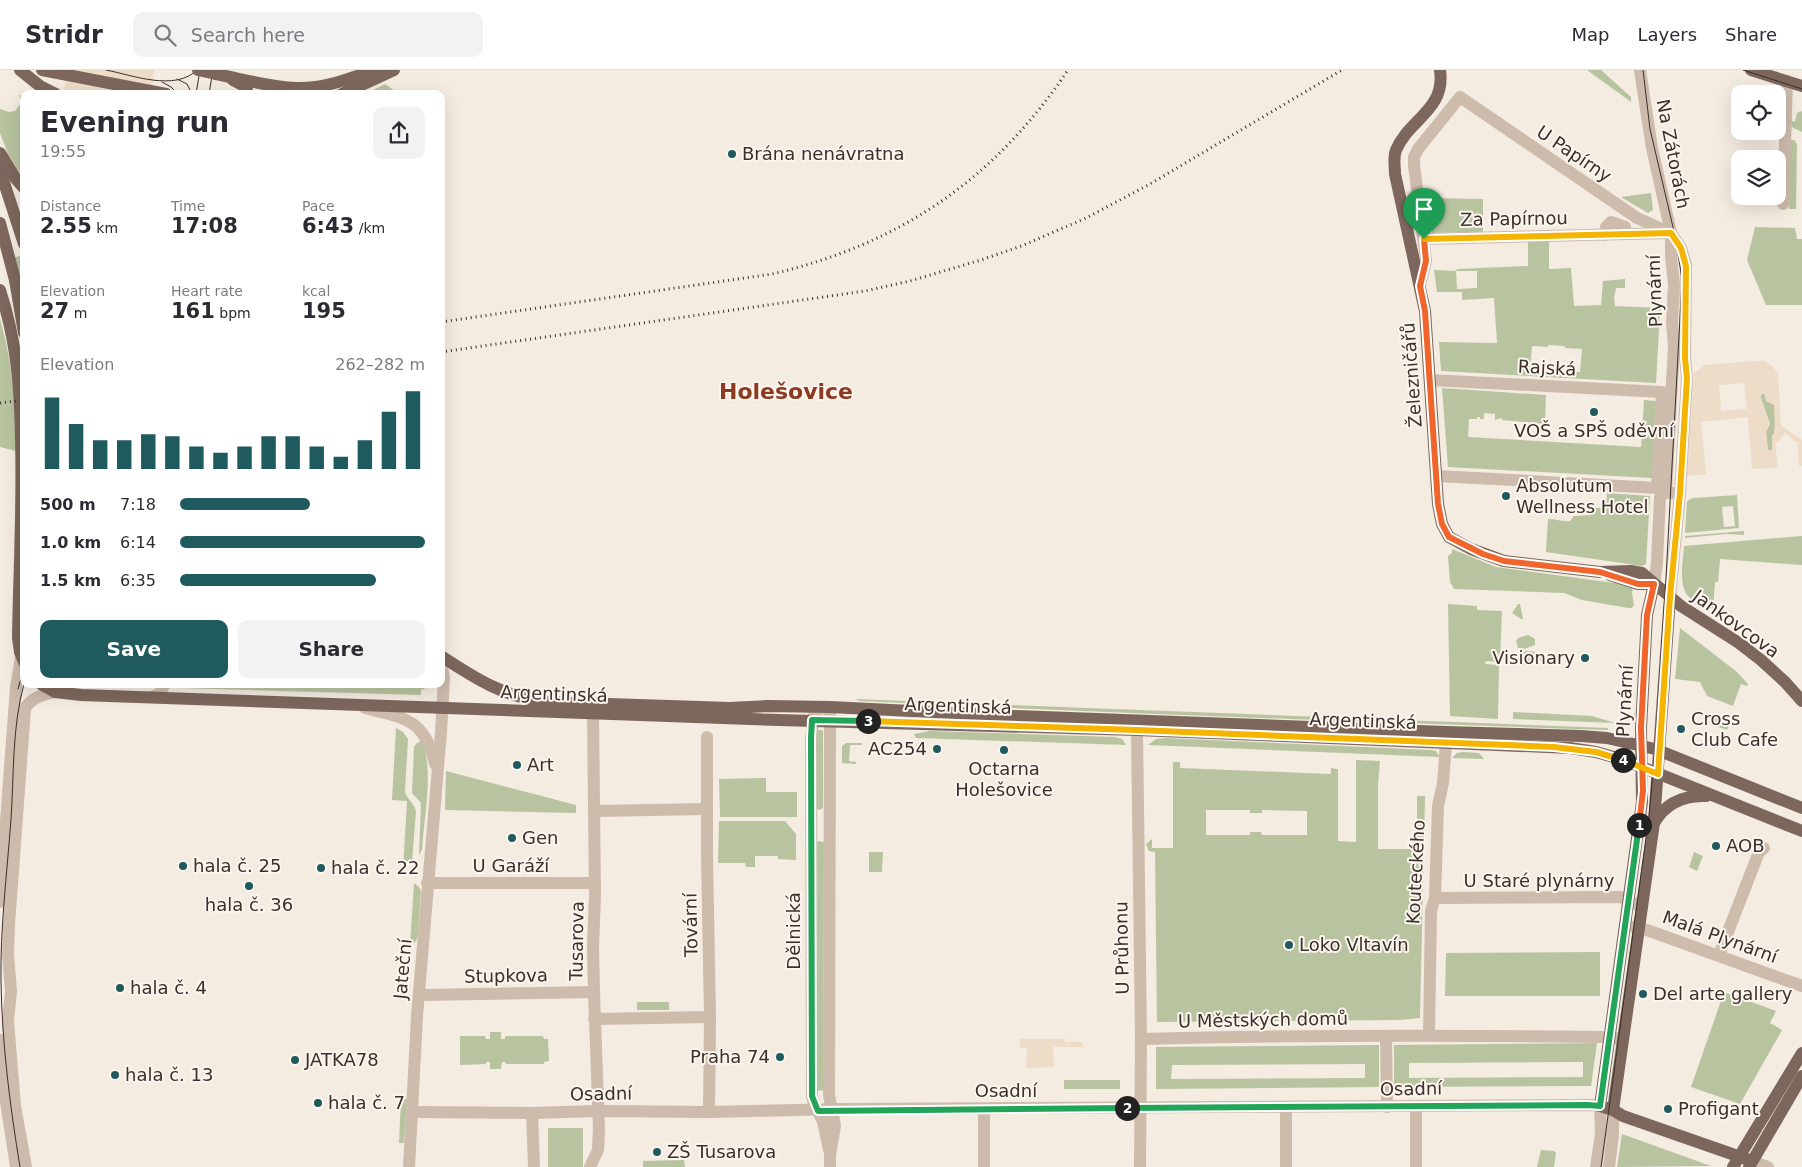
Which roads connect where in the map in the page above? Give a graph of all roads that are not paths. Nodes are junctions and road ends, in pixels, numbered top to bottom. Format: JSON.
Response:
{"nodes":[{"id":1,"x":20,"y":70,"type":"edge"},
{"id":2,"x":42,"y":70,"type":"edge"},
{"id":3,"x":198,"y":70,"type":"edge"},
{"id":4,"x":374,"y":70,"type":"edge"},
{"id":5,"x":394,"y":70,"type":"edge"},
{"id":6,"x":1440,"y":70,"type":"edge"},
{"id":7,"x":1751,"y":70,"type":"edge"},
{"id":8,"x":1643,"y":74,"type":"edge"},
{"id":9,"x":241,"y":80,"type":"junction"},
{"id":10,"x":1794,"y":83,"type":"edge"},
{"id":11,"x":286,"y":87,"type":"junction"},
{"id":12,"x":48,"y":90,"type":"edge"},
{"id":13,"x":146,"y":90,"type":"edge"},
{"id":14,"x":247,"y":90,"type":"edge"},
{"id":15,"x":263,"y":90,"type":"edge"},
{"id":16,"x":351,"y":90,"type":"edge"},
{"id":17,"x":1802,"y":95,"type":"edge"},
{"id":18,"x":0,"y":153,"type":"edge"},
{"id":19,"x":0,"y":170,"type":"edge"},
{"id":20,"x":1786,"y":171,"type":"edge"},
{"id":21,"x":20,"y":184,"type":"edge"},
{"id":22,"x":0,"y":223,"type":"edge"},
{"id":23,"x":1624,"y":227,"type":"dead end"},
{"id":24,"x":20,"y":232,"type":"edge"},
{"id":25,"x":1671,"y":233,"type":"junction"},
{"id":26,"x":1605,"y":235,"type":"junction"},
{"id":27,"x":1424,"y":239,"type":"junction"},
{"id":28,"x":1420,"y":286,"type":"junction"},
{"id":29,"x":0,"y":290,"type":"edge"},
{"id":30,"x":20,"y":311,"type":"edge"},
{"id":31,"x":1430,"y":380,"type":"junction"},
{"id":32,"x":1662,"y":392,"type":"joint"},
{"id":33,"x":20,"y":418,"type":"edge"},
{"id":34,"x":1437,"y":476,"type":"junction"},
{"id":35,"x":1661,"y":490,"type":"junction"},
{"id":36,"x":1680,"y":493,"type":"junction"},
{"id":37,"x":20,"y":562,"type":"edge"},
{"id":38,"x":1654,"y":584,"type":"junction"},
{"id":39,"x":1670,"y":597,"type":"junction"},
{"id":40,"x":20,"y":651,"type":"edge"},
{"id":41,"x":445,"y":658,"type":"edge"},
{"id":42,"x":20,"y":672,"type":"edge"},
{"id":43,"x":57,"y":688,"type":"edge"},
{"id":44,"x":163,"y":688,"type":"edge"},
{"id":45,"x":443,"y":688,"type":"edge"},
{"id":46,"x":152,"y":697,"type":"junction"},
{"id":47,"x":1802,"y":701,"type":"edge"},
{"id":48,"x":348,"y":704,"type":"junction"},
{"id":49,"x":826,"y":707,"type":"junction"},
{"id":50,"x":442,"y":708,"type":"junction"},
{"id":51,"x":593,"y":714,"type":"junction"},
{"id":52,"x":812,"y":720,"type":"junction"},
{"id":53,"x":829,"y":720,"type":"junction"},
{"id":54,"x":1137,"y":730,"type":"junction"},
{"id":55,"x":707,"y":737,"type":"dead end"},
{"id":56,"x":1446,"y":743,"type":"junction"},
{"id":57,"x":1640,"y":746,"type":"junction"},
{"id":58,"x":1660,"y":751,"type":"junction"},
{"id":59,"x":1642,"y":768,"type":"junction"},
{"id":60,"x":437,"y":774,"type":"junction"},
{"id":61,"x":1658,"y":774,"type":"junction"},
{"id":62,"x":1715,"y":797,"type":"junction"},
{"id":63,"x":1802,"y":808,"type":"edge"},
{"id":64,"x":707,"y":809,"type":"junction"},
{"id":65,"x":594,"y":811,"type":"junction"},
{"id":66,"x":811,"y":820,"type":"junction"},
{"id":67,"x":829,"y":820,"type":"junction"},
{"id":68,"x":1654,"y":823,"type":"junction"},
{"id":69,"x":1802,"y":831,"type":"edge"},
{"id":70,"x":1764,"y":848,"type":"dead end"},
{"id":71,"x":427,"y":883,"type":"junction"},
{"id":72,"x":594,"y":883,"type":"junction"},
{"id":73,"x":1435,"y":898,"type":"junction"},
{"id":74,"x":0,"y":902,"type":"edge"},
{"id":75,"x":1628,"y":902,"type":"junction"},
{"id":76,"x":1642,"y":907,"type":"junction"},
{"id":77,"x":1625,"y":925,"type":"junction"},
{"id":78,"x":1639,"y":928,"type":"junction"},
{"id":79,"x":1719,"y":955,"type":"junction"},
{"id":80,"x":1802,"y":986,"type":"edge"},
{"id":81,"x":594,"y":992,"type":"junction"},
{"id":82,"x":420,"y":995,"type":"junction"},
{"id":83,"x":710,"y":1017,"type":"junction"},
{"id":84,"x":594,"y":1019,"type":"junction"},
{"id":85,"x":1429,"y":1035,"type":"junction"},
{"id":86,"x":1386,"y":1037,"type":"junction"},
{"id":87,"x":1610,"y":1038,"type":"junction"},
{"id":88,"x":1141,"y":1039,"type":"junction"},
{"id":89,"x":1624,"y":1039,"type":"junction"},
{"id":90,"x":0,"y":1040,"type":"edge"},
{"id":91,"x":1802,"y":1052,"type":"edge"},
{"id":92,"x":1802,"y":1076,"type":"edge"},
{"id":93,"x":1416,"y":1106,"type":"junction"},
{"id":94,"x":1600,"y":1106,"type":"junction"},
{"id":95,"x":1387,"y":1107,"type":"junction"},
{"id":96,"x":1141,"y":1108,"type":"junction"},
{"id":97,"x":1286,"y":1108,"type":"junction"},
{"id":98,"x":984,"y":1109,"type":"junction"},
{"id":99,"x":832,"y":1110,"type":"junction"},
{"id":100,"x":1613,"y":1110,"type":"junction"},
{"id":101,"x":598,"y":1111,"type":"junction"},
{"id":102,"x":818,"y":1111,"type":"junction"},
{"id":103,"x":412,"y":1112,"type":"junction"},
{"id":104,"x":709,"y":1112,"type":"junction"},
{"id":105,"x":532,"y":1113,"type":"junction"},
{"id":106,"x":830,"y":1161,"type":"edge"},
{"id":107,"x":1736,"y":1162,"type":"edge"},
{"id":108,"x":1750,"y":1164,"type":"edge"},
{"id":109,"x":16,"y":1167,"type":"edge"},
{"id":110,"x":26,"y":1167,"type":"edge"},
{"id":111,"x":409,"y":1167,"type":"edge"},
{"id":112,"x":534,"y":1167,"type":"edge"},
{"id":113,"x":590,"y":1167,"type":"edge"},
{"id":114,"x":984,"y":1167,"type":"edge"},
{"id":115,"x":1140,"y":1167,"type":"edge"},
{"id":116,"x":1286,"y":1167,"type":"edge"},
{"id":117,"x":1416,"y":1167,"type":"edge"},
{"id":118,"x":1596,"y":1167,"type":"edge"},
{"id":119,"x":1609,"y":1167,"type":"edge"},
{"id":120,"x":1768,"y":1167,"type":"edge"}],
"edges":[{"from":1,"to":12,"type":"main road"},
{"from":2,"to":13,"type":"main road"},
{"from":3,"to":9,"type":"main road","bridge":true},
{"from":4,"to":11,"type":"main road"},
{"from":5,"to":16,"type":"main road"},
{"from":6,"to":28,"type":"main road","name":"Železničářů"},
{"from":7,"to":10,"type":"main road"},
{"from":8,"to":25,"type":"street","name":"Na Zátorách"},
{"from":9,"to":11,"type":"main road"},
{"from":9,"to":14,"type":"main road"},
{"from":10,"to":17,"type":"main road"},
{"from":10,"to":20,"type":"street"},
{"from":11,"to":15,"type":"main road"},
{"from":18,"to":21,"type":"main road"},
{"from":19,"to":24,"type":"main road"},
{"from":22,"to":30,"type":"main road"},
{"from":23,"to":26,"type":"street"},
{"from":25,"to":26,"type":"street","name":"Za Papírnou"},
{"from":25,"to":27,"type":"street","name":"U Papírny"},
{"from":25,"to":35,"type":"street","name":"Plynární"},
{"from":25,"to":36,"type":"street","name":"Plynární"},
{"from":26,"to":27,"type":"street","name":"Za Papírnou"},
{"from":27,"to":28,"type":"street"},
{"from":28,"to":31,"type":"main road","name":"Železničářů"},
{"from":29,"to":33,"type":"main road"},
{"from":31,"to":32,"type":"street","name":"Rajská"},
{"from":31,"to":34,"type":"main road","name":"Železničářů"},
{"from":32,"to":35,"type":"street","name":"Plynární"},
{"from":34,"to":35,"type":"street"},
{"from":34,"to":38,"type":"main road","name":"Železničářů"},
{"from":35,"to":36,"type":"street"},
{"from":35,"to":38,"type":"street","name":"Plynární"},
{"from":36,"to":39,"type":"street","name":"Plynární"},
{"from":37,"to":40,"type":"main road"},
{"from":38,"to":39,"type":"main road","name":"Jankovcova"},
{"from":38,"to":57,"type":"main road","name":"Plynární"},
{"from":39,"to":47,"type":"main road","name":"Jankovcova"},
{"from":39,"to":58,"type":"main road","name":"Plynární"},
{"from":41,"to":49,"type":"main road","name":"Argentinská"},
{"from":42,"to":74,"type":"street"},
{"from":43,"to":46,"type":"main road","name":"Argentinská"},
{"from":43,"to":110,"type":"street"},
{"from":44,"to":46,"type":"street"},
{"from":45,"to":50,"type":"street","name":"Jateční"},
{"from":46,"to":48,"type":"main road","name":"Argentinská"},
{"from":48,"to":50,"type":"main road","name":"Argentinská"},
{"from":48,"to":60,"type":"street","name":"Jateční"},
{"from":49,"to":52,"type":"street"},
{"from":49,"to":53,"type":"street","name":"Dělnická"},
{"from":49,"to":57,"type":"main road","name":"Argentinská"},
{"from":50,"to":51,"type":"main road","name":"Argentinská"},
{"from":50,"to":60,"type":"street","name":"Jateční"},
{"from":51,"to":52,"type":"main road","name":"Argentinská"},
{"from":51,"to":65,"type":"street","name":"Tusarova"},
{"from":52,"to":53,"type":"main road","name":"Argentinská"},
{"from":52,"to":66,"type":"street","name":"Dělnická"},
{"from":53,"to":54,"type":"main road","name":"Argentinská"},
{"from":53,"to":67,"type":"street","name":"Dělnická"},
{"from":54,"to":56,"type":"main road","name":"Argentinská"},
{"from":54,"to":88,"type":"street","name":"U Průhonu"},
{"from":55,"to":64,"type":"street","name":"Tovární"},
{"from":56,"to":59,"type":"main road","name":"Argentinská"},
{"from":56,"to":73,"type":"street","name":"Kouteckého"},
{"from":57,"to":58,"type":"main road","name":"Argentinská"},
{"from":57,"to":59,"type":"main road","name":"Plynární"},
{"from":58,"to":61,"type":"main road","name":"Plynární"},
{"from":58,"to":63,"type":"main road","name":"Argentinská"},
{"from":59,"to":61,"type":"main road","name":"Argentinská"},
{"from":59,"to":75,"type":"main road","name":"Plynární"},
{"from":60,"to":71,"type":"street","name":"Jateční"},
{"from":61,"to":62,"type":"main road","name":"Argentinská"},
{"from":61,"to":68,"type":"main road","name":"Plynární"},
{"from":62,"to":68,"type":"main road"},
{"from":62,"to":69,"type":"main road","name":"Argentinská"},
{"from":64,"to":65,"type":"street"},
{"from":64,"to":83,"type":"street","name":"Tovární"},
{"from":65,"to":72,"type":"street","name":"Tusarova"},
{"from":66,"to":67,"type":"street"},
{"from":66,"to":102,"type":"street","name":"Dělnická"},
{"from":67,"to":99,"type":"street","name":"Dělnická"},
{"from":68,"to":76,"type":"main road","name":"Plynární"},
{"from":70,"to":79,"type":"street"},
{"from":71,"to":72,"type":"street","name":"U Garáží"},
{"from":71,"to":82,"type":"street","name":"Jateční"},
{"from":72,"to":81,"type":"street","name":"Tusarova"},
{"from":73,"to":75,"type":"street","name":"U Staré plynárny"},
{"from":73,"to":85,"type":"street","name":"Kouteckého"},
{"from":75,"to":76,"type":"street","name":"U Staré plynárny"},
{"from":75,"to":77,"type":"main road","name":"Plynární"},
{"from":76,"to":78,"type":"main road","name":"Plynární"},
{"from":77,"to":78,"type":"street","name":"Malá Plynární"},
{"from":77,"to":87,"type":"main road","name":"Plynární"},
{"from":78,"to":79,"type":"street","name":"Malá Plynární"},
{"from":78,"to":89,"type":"main road","name":"Plynární"},
{"from":79,"to":80,"type":"street","name":"Malá Plynární"},
{"from":81,"to":82,"type":"street","name":"Stupkova"},
{"from":81,"to":84,"type":"street","name":"Tusarova"},
{"from":82,"to":103,"type":"street","name":"Jateční"},
{"from":83,"to":84,"type":"street"},
{"from":83,"to":104,"type":"street","name":"Tovární"},
{"from":84,"to":101,"type":"street","name":"Tusarova"},
{"from":85,"to":86,"type":"street","name":"U Městských domů"},
{"from":85,"to":87,"type":"street","name":"U Městských domů"},
{"from":86,"to":88,"type":"street","name":"U Městských domů"},
{"from":86,"to":95,"type":"street"},
{"from":87,"to":89,"type":"street","name":"U Městských domů"},
{"from":87,"to":94,"type":"main road","name":"Plynární"},
{"from":88,"to":96,"type":"street","name":"U Průhonu"},
{"from":89,"to":100,"type":"main road","name":"Plynární"},
{"from":90,"to":109,"type":"street"},
{"from":91,"to":107,"type":"main road"},
{"from":92,"to":108,"type":"main road"},
{"from":93,"to":94,"type":"street","name":"Osadní"},
{"from":93,"to":95,"type":"street","name":"Osadní"},
{"from":93,"to":117,"type":"street"},
{"from":94,"to":100,"type":"main road"},
{"from":94,"to":118,"type":"street"},
{"from":95,"to":97,"type":"street","name":"Osadní"},
{"from":96,"to":97,"type":"street","name":"Osadní"},
{"from":96,"to":98,"type":"street","name":"Osadní"},
{"from":96,"to":115,"type":"street","name":"U Průhonu"},
{"from":97,"to":116,"type":"street"},
{"from":98,"to":99,"type":"street","name":"Osadní"},
{"from":98,"to":114,"type":"street"},
{"from":99,"to":102,"type":"street","name":"Osadní"},
{"from":99,"to":106,"type":"street","name":"Dělnická"},
{"from":100,"to":107,"type":"main road"},
{"from":100,"to":119,"type":"street"},
{"from":101,"to":104,"type":"street","name":"Osadní"},
{"from":101,"to":105,"type":"street","name":"Osadní"},
{"from":101,"to":113,"type":"street","name":"Tusarova"},
{"from":102,"to":104,"type":"street","name":"Osadní"},
{"from":102,"to":106,"type":"street","name":"Dělnická"},
{"from":103,"to":105,"type":"street","name":"Osadní"},
{"from":103,"to":111,"type":"street","name":"Jateční"},
{"from":105,"to":112,"type":"street"},
{"from":107,"to":108,"type":"main road"},
{"from":108,"to":120,"type":"street"}]}
